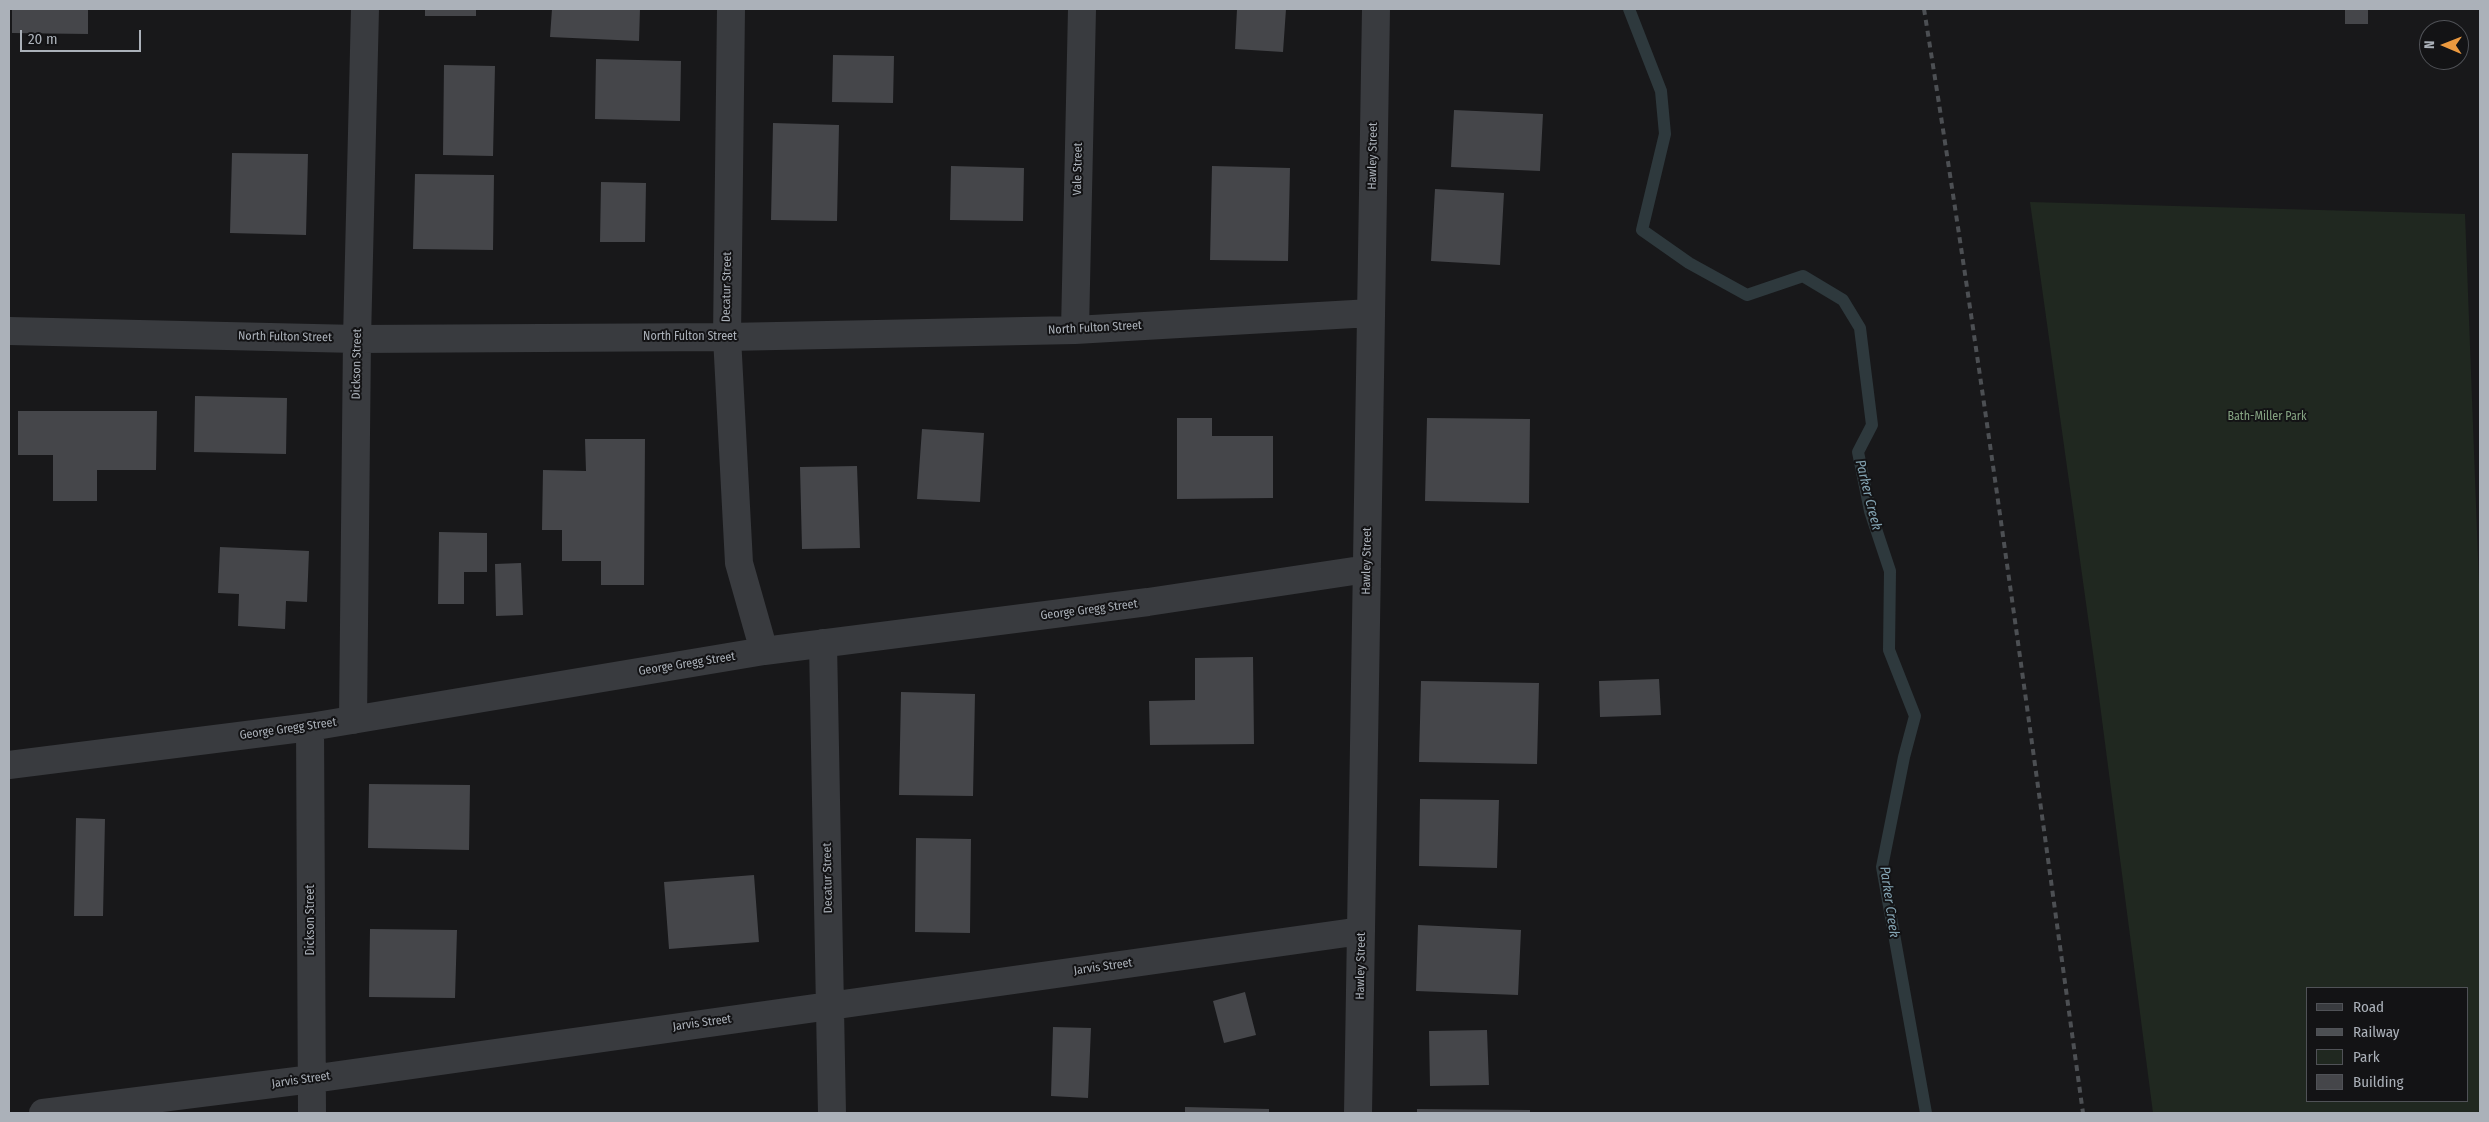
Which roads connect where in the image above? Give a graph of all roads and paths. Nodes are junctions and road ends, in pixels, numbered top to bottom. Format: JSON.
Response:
{"nodes":[{"id":1,"x":364,"y":9,"type":"edge"},
{"id":2,"x":731,"y":9,"type":"edge"},
{"id":3,"x":1082,"y":9,"type":"edge"},
{"id":4,"x":1376,"y":9,"type":"edge"},
{"id":5,"x":1371,"y":313,"type":"junction"},
{"id":6,"x":1075,"y":330,"type":"junction"},
{"id":7,"x":9,"y":331,"type":"edge"},
{"id":8,"x":727,"y":337,"type":"junction"},
{"id":9,"x":357,"y":339,"type":"junction"},
{"id":10,"x":1367,"y":569,"type":"junction"},
{"id":11,"x":823,"y":643,"type":"junction"},
{"id":12,"x":764,"y":651,"type":"junction"},
{"id":13,"x":353,"y":720,"type":"junction"},
{"id":14,"x":310,"y":727,"type":"junction"},
{"id":15,"x":9,"y":765,"type":"edge"},
{"id":16,"x":1361,"y":931,"type":"junction"},
{"id":17,"x":831,"y":1004,"type":"junction"},
{"id":18,"x":312,"y":1079,"type":"junction"},
{"id":19,"x":43,"y":1113,"type":"edge"},
{"id":20,"x":312,"y":1113,"type":"edge"},
{"id":21,"x":832,"y":1113,"type":"edge"},
{"id":22,"x":1358,"y":1113,"type":"edge"}],
"edges":[{"from":1,"to":9,"type":"street","name":"Dickson Street"},
{"from":2,"to":8,"type":"street","name":"Decatur Street"},
{"from":3,"to":6,"type":"street","name":"Vale Street"},
{"from":4,"to":5,"type":"street","name":"Hawley Street"},
{"from":5,"to":6,"type":"street","name":"North Fulton Street"},
{"from":5,"to":10,"type":"street","name":"Hawley Street"},
{"from":6,"to":8,"type":"street","name":"North Fulton Street"},
{"from":7,"to":9,"type":"street","name":"North Fulton Street"},
{"from":8,"to":9,"type":"street","name":"North Fulton Street"},
{"from":8,"to":12,"type":"street","name":"Decatur Street"},
{"from":9,"to":13,"type":"street","name":"Dickson Street"},
{"from":10,"to":11,"type":"street","name":"George Gregg Street"},
{"from":10,"to":16,"type":"street","name":"Hawley Street"},
{"from":11,"to":12,"type":"street","name":"George Gregg Street"},
{"from":11,"to":17,"type":"street","name":"Decatur Street"},
{"from":12,"to":13,"type":"street","name":"George Gregg Street"},
{"from":13,"to":14,"type":"street","name":"George Gregg Street"},
{"from":14,"to":15,"type":"street","name":"George Gregg Street"},
{"from":14,"to":18,"type":"street","name":"Dickson Street"},
{"from":16,"to":17,"type":"street","name":"Jarvis Street"},
{"from":16,"to":22,"type":"street","name":"Hawley Street"},
{"from":17,"to":18,"type":"street","name":"Jarvis Street"},
{"from":17,"to":21,"type":"street","name":"Decatur Street"},
{"from":18,"to":19,"type":"street","name":"Jarvis Street"},
{"from":18,"to":20,"type":"street","name":"Dickson Street"}]}
